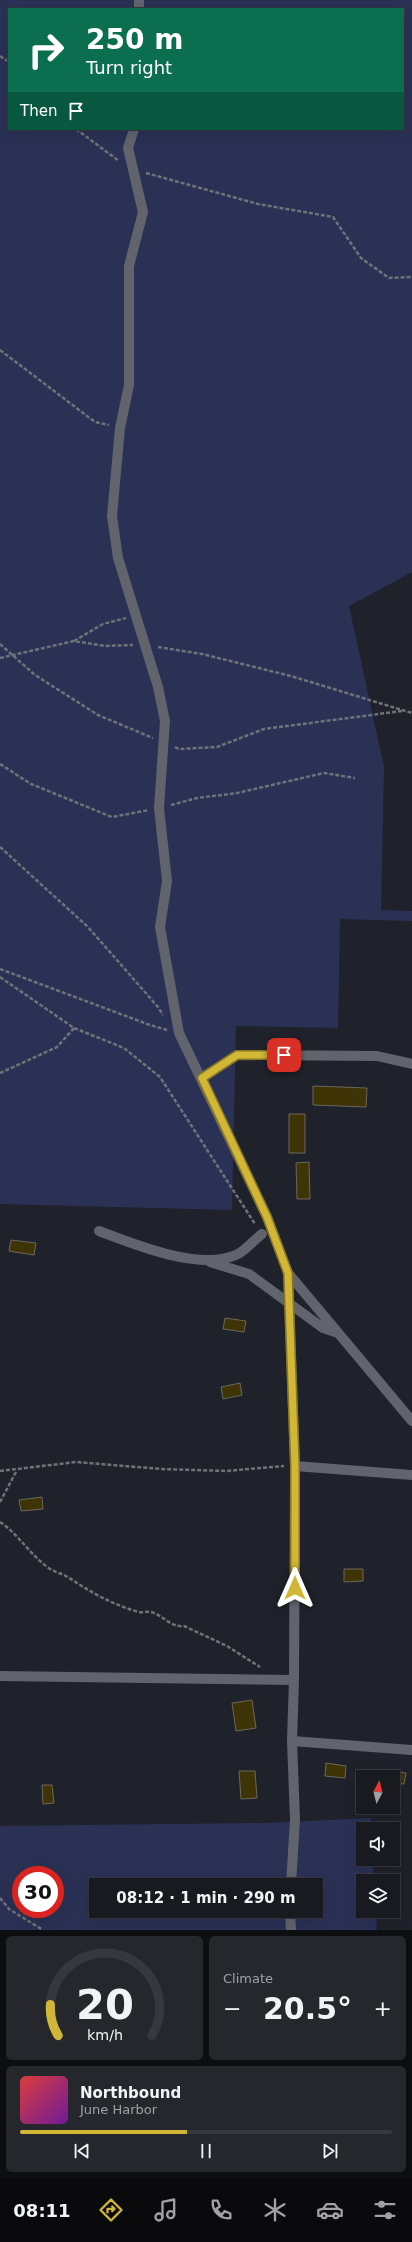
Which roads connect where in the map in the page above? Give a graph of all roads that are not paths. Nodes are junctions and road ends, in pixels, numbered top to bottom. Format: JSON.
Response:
{"nodes":[{"id":1,"x":134,"y":130,"type":"edge"},
{"id":2,"x":412,"y":1064,"type":"edge"},
{"id":3,"x":202,"y":1078,"type":"junction"},
{"id":4,"x":99,"y":1231,"type":"dead end"},
{"id":5,"x":262,"y":1234,"type":"road end"},
{"id":6,"x":204,"y":1260,"type":"junction"},
{"id":7,"x":288,"y":1273,"type":"junction"},
{"id":8,"x":288,"y":1301,"type":"junction"},
{"id":9,"x":339,"y":1334,"type":"junction"},
{"id":10,"x":412,"y":1420,"type":"edge"},
{"id":11,"x":295,"y":1466,"type":"junction"},
{"id":12,"x":412,"y":1475,"type":"edge"},
{"id":13,"x":0,"y":1676,"type":"edge"},
{"id":14,"x":294,"y":1680,"type":"junction"},
{"id":15,"x":292,"y":1741,"type":"junction"},
{"id":16,"x":412,"y":1750,"type":"edge"},
{"id":17,"x":291,"y":1878,"type":"edge"},
{"id":18,"x":290,"y":1918,"type":"edge"},
{"id":19,"x":291,"y":1930,"type":"edge"}],
"edges":[{"from":1,"to":3,"type":"street"},
{"from":2,"to":3,"type":"street"},
{"from":3,"to":7,"type":"street"},
{"from":4,"to":6,"type":"street"},
{"from":5,"to":6,"type":"street"},
{"from":6,"to":8,"type":"street"},
{"from":7,"to":8,"type":"street"},
{"from":7,"to":9,"type":"street"},
{"from":8,"to":9,"type":"street"},
{"from":8,"to":11,"type":"street"},
{"from":9,"to":10,"type":"street"},
{"from":11,"to":12,"type":"street"},
{"from":11,"to":14,"type":"street"},
{"from":13,"to":14,"type":"street"},
{"from":14,"to":15,"type":"street"},
{"from":15,"to":16,"type":"street"},
{"from":15,"to":17,"type":"street"},
{"from":18,"to":19,"type":"street"}]}
